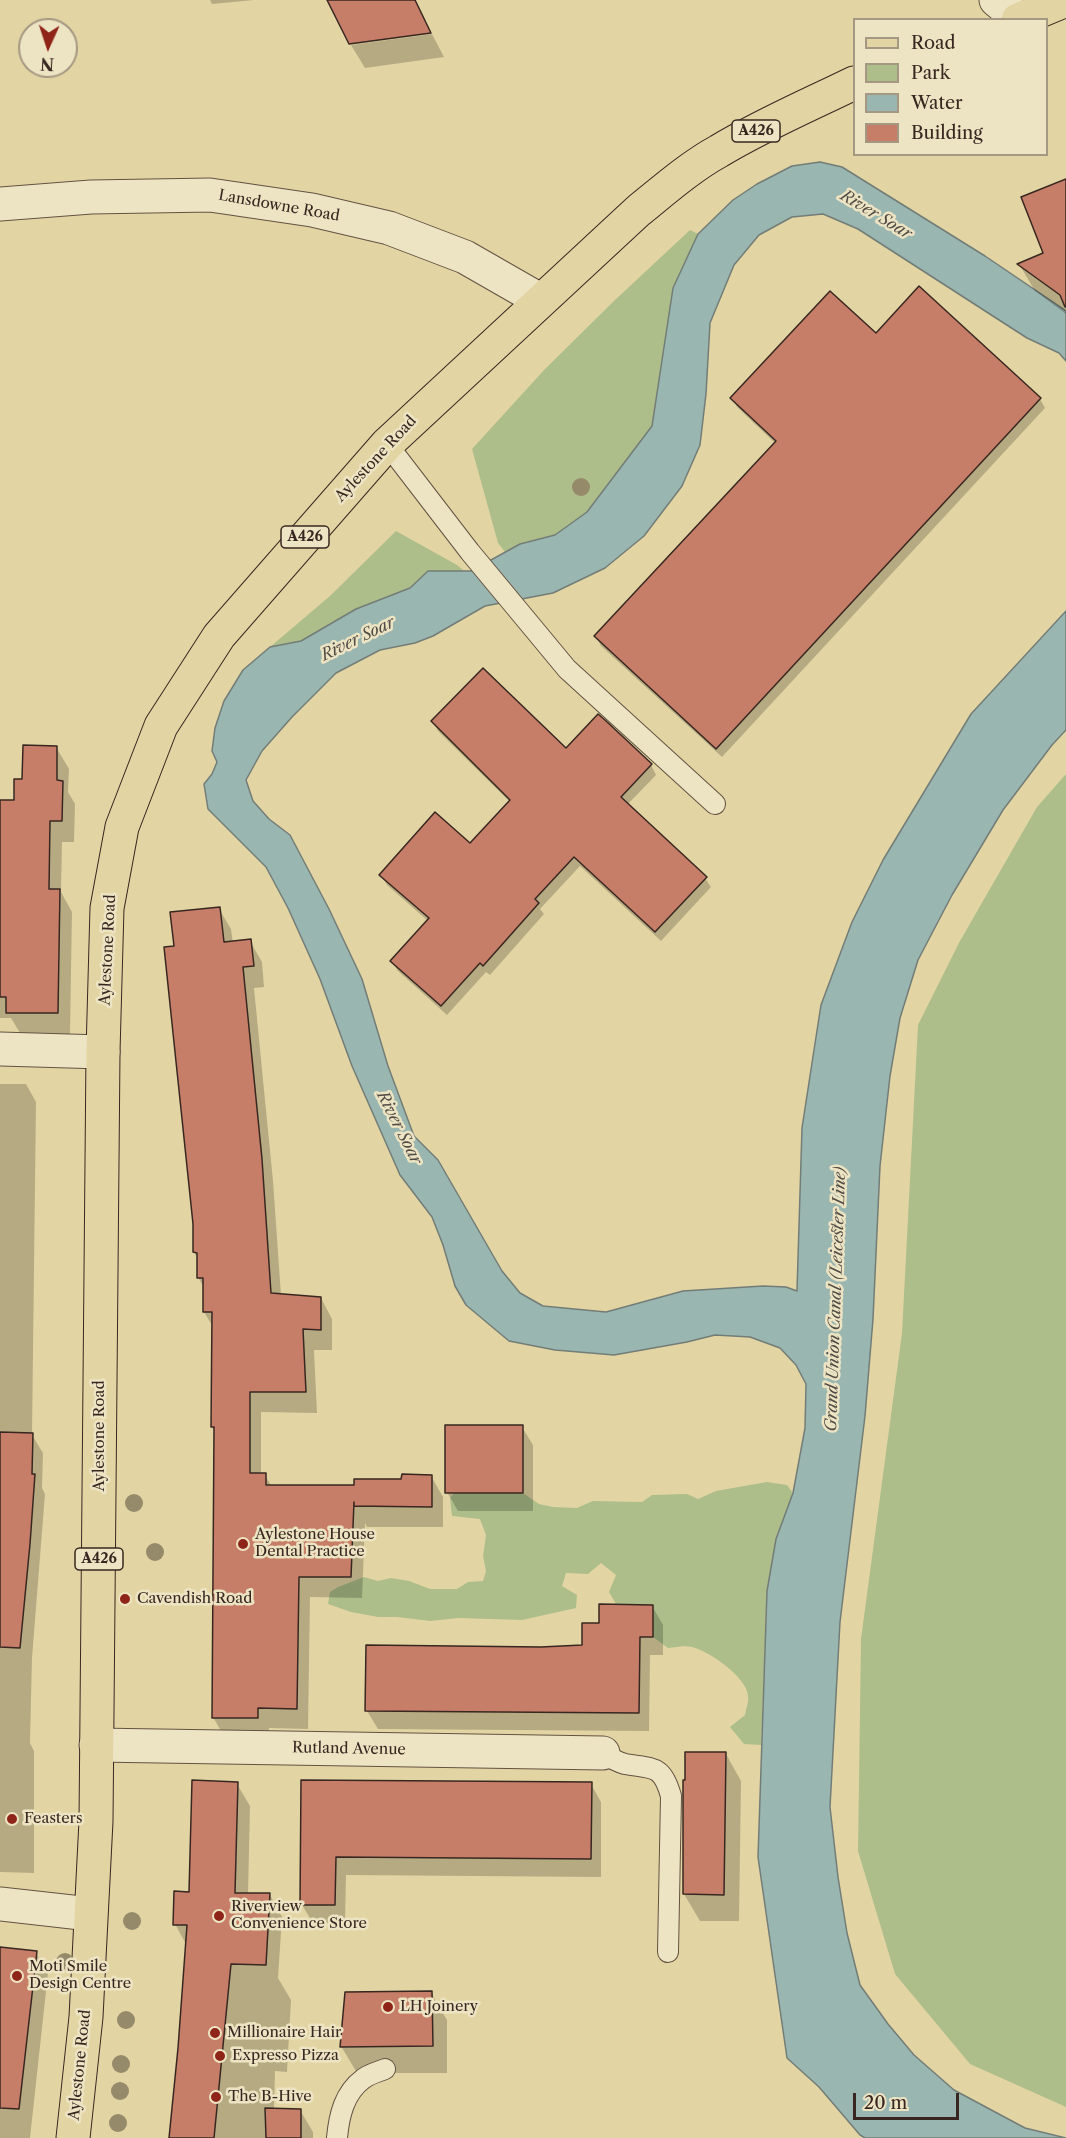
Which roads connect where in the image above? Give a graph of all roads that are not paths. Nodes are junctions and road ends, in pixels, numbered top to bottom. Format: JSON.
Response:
{"nodes":[{"id":1,"x":996,"y":0,"type":"edge"},
{"id":2,"x":1018,"y":0,"type":"edge"},
{"id":3,"x":1066,"y":0,"type":"edge"},
{"id":4,"x":1018,"y":18,"type":"edge"},
{"id":5,"x":1019,"y":18,"type":"edge"},
{"id":6,"x":1021,"y":18,"type":"edge"},
{"id":7,"x":853,"y":84,"type":"edge"},
{"id":8,"x":0,"y":204,"type":"edge"},
{"id":9,"x":540,"y":300,"type":"junction"},
{"id":10,"x":387,"y":444,"type":"junction"},
{"id":11,"x":716,"y":804,"type":"dead end"},
{"id":12,"x":0,"y":1049,"type":"edge"},
{"id":13,"x":103,"y":1052,"type":"junction"},
{"id":14,"x":96,"y":1745,"type":"junction"},
{"id":15,"x":603,"y":1753,"type":"joint"},
{"id":16,"x":0,"y":1904,"type":"edge"},
{"id":17,"x":90,"y":1914,"type":"junction"},
{"id":18,"x":668,"y":1952,"type":"dead end"},
{"id":19,"x":385,"y":2069,"type":"dead end"},
{"id":20,"x":73,"y":2138,"type":"edge"},
{"id":21,"x":337,"y":2138,"type":"edge"}],
"edges":[{"from":1,"to":4,"type":"street"},
{"from":2,"to":5,"type":"street"},
{"from":3,"to":6,"type":"main road"},
{"from":7,"to":9,"type":"main road","name":"Aylestone Road","number":"A426"},
{"from":8,"to":9,"type":"street","name":"Lansdowne Road"},
{"from":9,"to":10,"type":"main road","name":"Aylestone Road","number":"A426"},
{"from":10,"to":11,"type":"lane"},
{"from":10,"to":13,"type":"main road","name":"Aylestone Road","number":"A426"},
{"from":12,"to":13,"type":"street"},
{"from":13,"to":14,"type":"main road","name":"Aylestone Road","number":"A426"},
{"from":14,"to":15,"type":"street","name":"Rutland Avenue"},
{"from":14,"to":17,"type":"main road","name":"Aylestone Road","number":"A426"},
{"from":15,"to":18,"type":"lane"},
{"from":16,"to":17,"type":"street"},
{"from":17,"to":20,"type":"main road","name":"Aylestone Road","number":"A426"},
{"from":19,"to":21,"type":"lane"}]}
